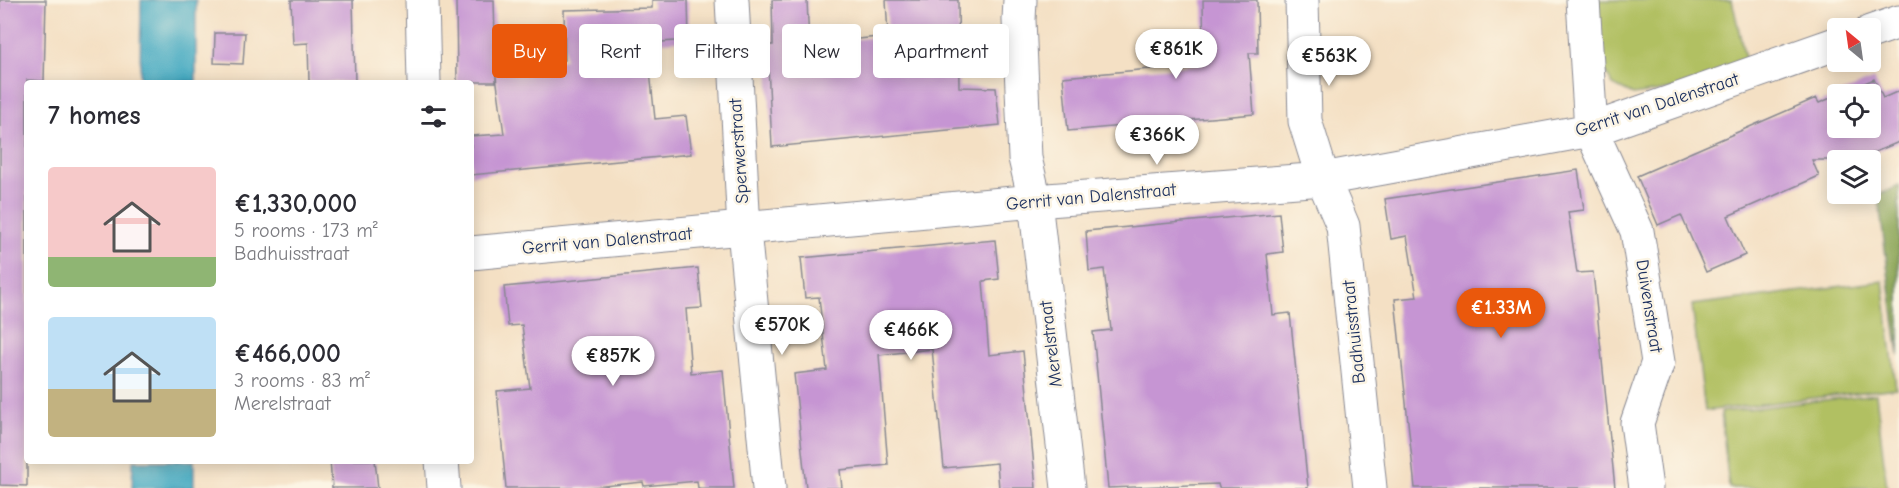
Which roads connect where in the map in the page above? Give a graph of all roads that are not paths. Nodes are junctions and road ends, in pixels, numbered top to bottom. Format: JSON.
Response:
{"nodes":[{"id":1,"x":422,"y":0,"type":"edge"},
{"id":2,"x":732,"y":0,"type":"edge"},
{"id":3,"x":1020,"y":0,"type":"edge"},
{"id":4,"x":1302,"y":0,"type":"edge"},
{"id":5,"x":1583,"y":0,"type":"edge"},
{"id":6,"x":1899,"y":22,"type":"edge"},
{"id":7,"x":1881,"y":28,"type":"edge"},
{"id":8,"x":1827,"y":47,"type":"edge"},
{"id":9,"x":424,"y":80,"type":"edge"},
{"id":10,"x":1591,"y":130,"type":"junction"},
{"id":11,"x":1323,"y":179,"type":"junction"},
{"id":12,"x":1035,"y":201,"type":"junction"},
{"id":13,"x":744,"y":230,"type":"junction"},
{"id":14,"x":474,"y":253,"type":"edge"},
{"id":15,"x":441,"y":464,"type":"edge"},
{"id":16,"x":444,"y":488,"type":"edge"},
{"id":17,"x":769,"y":488,"type":"edge"},
{"id":18,"x":1068,"y":488,"type":"edge"},
{"id":19,"x":1370,"y":488,"type":"edge"},
{"id":20,"x":1646,"y":488,"type":"edge"}],
"edges":[{"from":1,"to":9,"type":"street"},
{"from":2,"to":13,"type":"street","name":"Sperwerstraat"},
{"from":3,"to":12,"type":"street","name":"Merelstraat"},
{"from":4,"to":11,"type":"street","name":"Badhuisstraat"},
{"from":5,"to":10,"type":"street"},
{"from":6,"to":7,"type":"street"},
{"from":8,"to":10,"type":"street","name":"Gerrit van Dalenstraat"},
{"from":10,"to":11,"type":"street","name":"Gerrit van Dalenstraat"},
{"from":10,"to":20,"type":"street","name":"Duivenstraat"},
{"from":11,"to":12,"type":"street","name":"Gerrit van Dalenstraat"},
{"from":11,"to":19,"type":"street","name":"Badhuisstraat"},
{"from":12,"to":13,"type":"street","name":"Gerrit van Dalenstraat"},
{"from":12,"to":18,"type":"street","name":"Merelstraat"},
{"from":13,"to":14,"type":"street","name":"Gerrit van Dalenstraat"},
{"from":13,"to":17,"type":"street","name":"Sperwerstraat"},
{"from":15,"to":16,"type":"street"}]}
